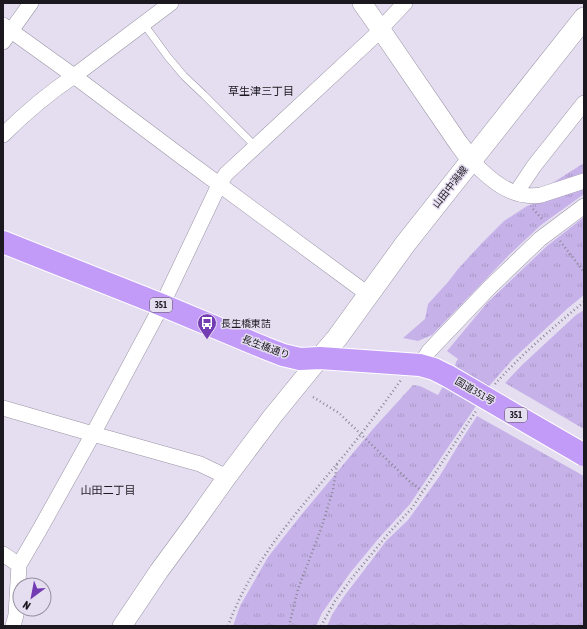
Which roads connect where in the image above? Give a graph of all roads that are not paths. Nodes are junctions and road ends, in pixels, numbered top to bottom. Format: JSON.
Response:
{"nodes":[{"id":1,"x":31,"y":3,"type":"edge"},
{"id":2,"x":171,"y":3,"type":"edge"},
{"id":3,"x":362,"y":3,"type":"edge"},
{"id":4,"x":405,"y":3,"type":"edge"},
{"id":5,"x":584,"y":18,"type":"edge"},
{"id":6,"x":143,"y":23,"type":"junction"},
{"id":7,"x":381,"y":30,"type":"junction"},
{"id":8,"x":6,"y":33,"type":"edge"},
{"id":9,"x":74,"y":76,"type":"junction"},
{"id":10,"x":584,"y":103,"type":"edge"},
{"id":11,"x":3,"y":134,"type":"edge"},
{"id":12,"x":256,"y":147,"type":"junction"},
{"id":13,"x":471,"y":160,"type":"junction"},
{"id":14,"x":584,"y":181,"type":"edge"},
{"id":15,"x":219,"y":185,"type":"junction"},
{"id":16,"x":516,"y":193,"type":"junction"},
{"id":17,"x":584,"y":206,"type":"edge"},
{"id":18,"x":3,"y":242,"type":"edge"},
{"id":19,"x":369,"y":295,"type":"junction"},
{"id":20,"x":162,"y":305,"type":"junction"},
{"id":21,"x":320,"y":358,"type":"junction"},
{"id":22,"x":420,"y":365,"type":"junction"},
{"id":23,"x":448,"y":376,"type":"joint"},
{"id":24,"x":3,"y":408,"type":"edge"},
{"id":25,"x":93,"y":434,"type":"junction"},
{"id":26,"x":584,"y":455,"type":"edge"},
{"id":27,"x":227,"y":477,"type":"junction"},
{"id":28,"x":3,"y":554,"type":"edge"},
{"id":29,"x":19,"y":566,"type":"junction"},
{"id":30,"x":13,"y":626,"type":"edge"},
{"id":31,"x":122,"y":626,"type":"edge"}],
"edges":[{"from":1,"to":8,"type":"street"},
{"from":2,"to":6,"type":"street"},
{"from":3,"to":7,"type":"street"},
{"from":4,"to":7,"type":"street"},
{"from":5,"to":13,"type":"main road","name":"山田中潟線"},
{"from":6,"to":9,"type":"street"},
{"from":6,"to":12,"type":"lane"},
{"from":7,"to":12,"type":"street"},
{"from":7,"to":13,"type":"street"},
{"from":8,"to":9,"type":"street"},
{"from":9,"to":11,"type":"street"},
{"from":9,"to":15,"type":"street"},
{"from":10,"to":16,"type":"street"},
{"from":12,"to":15,"type":"street"},
{"from":13,"to":16,"type":"street"},
{"from":13,"to":19,"type":"main road","name":"山田中潟線"},
{"from":14,"to":16,"type":"street"},
{"from":15,"to":19,"type":"street"},
{"from":15,"to":20,"type":"street"},
{"from":17,"to":22,"type":"street"},
{"from":18,"to":20,"type":"highway","name":"長生橋通り","number":"351"},
{"from":19,"to":21,"type":"main road","name":"山田中潟線"},
{"from":20,"to":21,"type":"highway","name":"長生橋通り","number":"351"},
{"from":20,"to":25,"type":"street"},
{"from":21,"to":22,"type":"highway","name":"長生橋通り","number":"351"},
{"from":21,"to":27,"type":"street"},
{"from":22,"to":23,"type":"highway","name":"長生橋通り","number":"351"},
{"from":23,"to":26,"type":"highway","name":"国道351号","number":"351","bridge":true},
{"from":24,"to":25,"type":"street"},
{"from":25,"to":27,"type":"street"},
{"from":25,"to":29,"type":"street"},
{"from":27,"to":31,"type":"street"},
{"from":28,"to":29,"type":"street"},
{"from":29,"to":30,"type":"street"}]}
